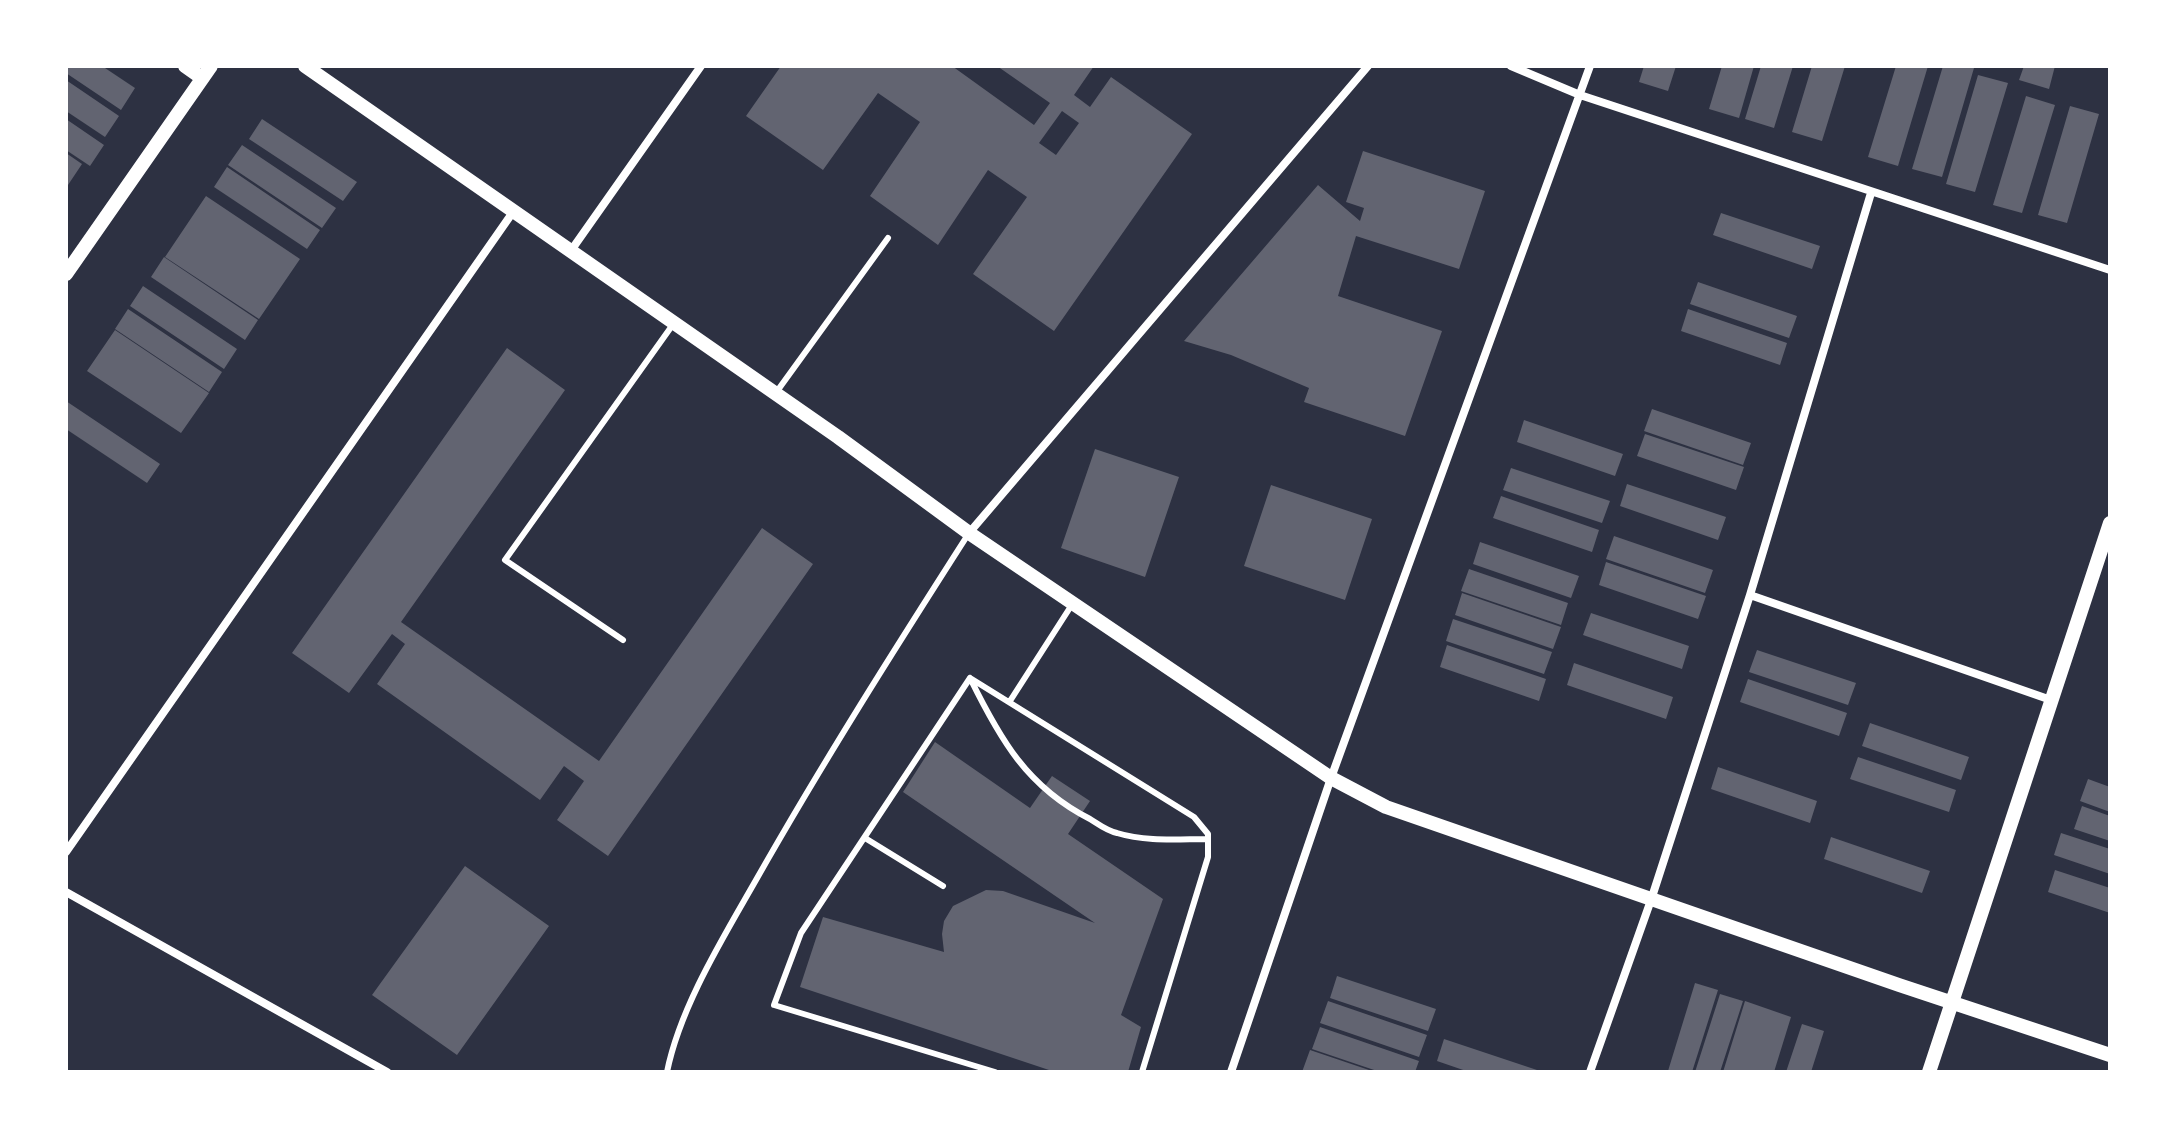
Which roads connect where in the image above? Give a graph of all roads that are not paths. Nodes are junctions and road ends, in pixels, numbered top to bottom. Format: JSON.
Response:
{"nodes":[{"id":1,"x":185,"y":66,"type":"edge"},
{"id":2,"x":305,"y":66,"type":"edge"},
{"id":3,"x":701,"y":66,"type":"edge"},
{"id":4,"x":1368,"y":66,"type":"edge"},
{"id":5,"x":1511,"y":66,"type":"edge"},
{"id":6,"x":1590,"y":66,"type":"edge"},
{"id":7,"x":206,"y":72,"type":"edge"},
{"id":8,"x":1580,"y":95,"type":"junction"},
{"id":9,"x":1871,"y":193,"type":"junction"},
{"id":10,"x":513,"y":212,"type":"junction"},
{"id":11,"x":888,"y":238,"type":"dead end"},
{"id":12,"x":570,"y":252,"type":"junction"},
{"id":13,"x":2110,"y":270,"type":"edge"},
{"id":14,"x":66,"y":274,"type":"edge"},
{"id":15,"x":674,"y":323,"type":"junction"},
{"id":16,"x":775,"y":394,"type":"junction"},
{"id":17,"x":2110,"y":523,"type":"edge"},
{"id":18,"x":969,"y":533,"type":"junction"},
{"id":19,"x":1750,"y":595,"type":"junction"},
{"id":20,"x":1073,"y":603,"type":"junction"},
{"id":21,"x":623,"y":640,"type":"dead end"},
{"id":22,"x":970,"y":678,"type":"junction"},
{"id":23,"x":2051,"y":700,"type":"junction"},
{"id":24,"x":1010,"y":701,"type":"junction"},
{"id":25,"x":1331,"y":778,"type":"junction"},
{"id":26,"x":865,"y":838,"type":"junction"},
{"id":27,"x":1208,"y":839,"type":"junction"},
{"id":28,"x":66,"y":852,"type":"edge"},
{"id":29,"x":943,"y":886,"type":"dead end"},
{"id":30,"x":66,"y":892,"type":"edge"},
{"id":31,"x":1651,"y":900,"type":"junction"},
{"id":32,"x":1952,"y":1003,"type":"junction"},
{"id":33,"x":2110,"y":1055,"type":"edge"},
{"id":34,"x":387,"y":1072,"type":"edge"},
{"id":35,"x":667,"y":1072,"type":"edge"},
{"id":36,"x":995,"y":1072,"type":"edge"},
{"id":37,"x":1142,"y":1072,"type":"edge"},
{"id":38,"x":1231,"y":1072,"type":"edge"},
{"id":39,"x":1590,"y":1072,"type":"edge"},
{"id":40,"x":1929,"y":1072,"type":"edge"}],
"edges":[{"from":1,"to":7,"type":"street"},
{"from":2,"to":10,"type":"street"},
{"from":3,"to":12,"type":"street"},
{"from":4,"to":18,"type":"street"},
{"from":5,"to":8,"type":"street"},
{"from":6,"to":8,"type":"street"},
{"from":7,"to":14,"type":"street"},
{"from":8,"to":9,"type":"street"},
{"from":8,"to":25,"type":"street"},
{"from":9,"to":13,"type":"street"},
{"from":9,"to":19,"type":"street"},
{"from":10,"to":12,"type":"street"},
{"from":10,"to":28,"type":"street"},
{"from":11,"to":16,"type":"lane"},
{"from":12,"to":15,"type":"street"},
{"from":15,"to":16,"type":"street"},
{"from":15,"to":21,"type":"lane"},
{"from":16,"to":18,"type":"street"},
{"from":17,"to":23,"type":"street"},
{"from":18,"to":20,"type":"street"},
{"from":18,"to":35,"type":"lane"},
{"from":19,"to":23,"type":"street"},
{"from":19,"to":31,"type":"street"},
{"from":20,"to":24,"type":"lane"},
{"from":20,"to":25,"type":"street"},
{"from":22,"to":24,"type":"lane"},
{"from":22,"to":26,"type":"lane"},
{"from":22,"to":27,"type":"lane"},
{"from":23,"to":32,"type":"street"},
{"from":24,"to":27,"type":"lane"},
{"from":25,"to":31,"type":"street"},
{"from":25,"to":38,"type":"street"},
{"from":26,"to":29,"type":"lane"},
{"from":26,"to":36,"type":"lane"},
{"from":27,"to":37,"type":"lane"},
{"from":30,"to":34,"type":"street"},
{"from":31,"to":32,"type":"street"},
{"from":31,"to":39,"type":"street"},
{"from":32,"to":33,"type":"street"},
{"from":32,"to":40,"type":"street"}]}
